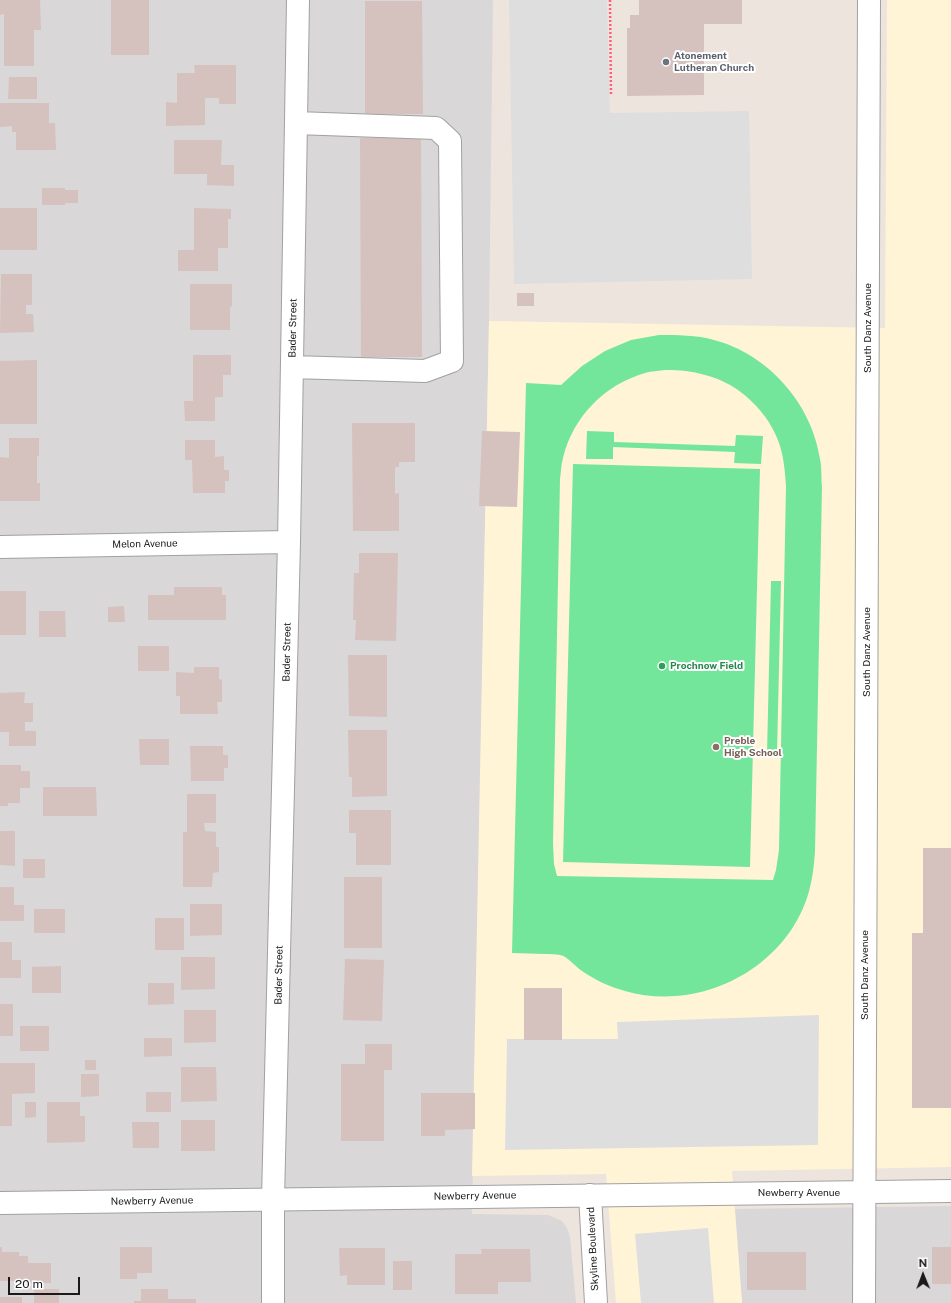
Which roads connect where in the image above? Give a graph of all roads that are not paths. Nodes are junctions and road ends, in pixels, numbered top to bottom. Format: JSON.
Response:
{"nodes":[{"id":1,"x":298,"y":0,"type":"edge"},
{"id":2,"x":869,"y":0,"type":"edge"},
{"id":3,"x":296,"y":123,"type":"junction"},
{"id":4,"x":292,"y":367,"type":"junction"},
{"id":5,"x":289,"y":542,"type":"junction"},
{"id":6,"x":0,"y":547,"type":"edge"},
{"id":7,"x":951,"y":1191,"type":"edge"},
{"id":8,"x":864,"y":1192,"type":"junction"},
{"id":9,"x":590,"y":1195,"type":"junction"},
{"id":10,"x":273,"y":1199,"type":"junction"},
{"id":11,"x":0,"y":1203,"type":"edge"},
{"id":12,"x":273,"y":1303,"type":"edge"},
{"id":13,"x":596,"y":1303,"type":"edge"},
{"id":14,"x":864,"y":1303,"type":"edge"}],
"edges":[{"from":1,"to":3,"type":"street","name":"Bader Street"},
{"from":2,"to":8,"type":"street","name":"South Danz Avenue"},
{"from":3,"to":4,"type":"street","name":"Bader Street"},
{"from":3,"to":4,"type":"street"},
{"from":4,"to":5,"type":"street","name":"Bader Street"},
{"from":5,"to":6,"type":"street","name":"Melon Avenue"},
{"from":5,"to":10,"type":"street","name":"Bader Street"},
{"from":7,"to":8,"type":"street","name":"Newberry Avenue"},
{"from":8,"to":9,"type":"street","name":"Newberry Avenue"},
{"from":8,"to":14,"type":"street","name":"South Danz Avenue"},
{"from":9,"to":10,"type":"street","name":"Newberry Avenue"},
{"from":9,"to":13,"type":"street","name":"Skyline Boulevard"},
{"from":10,"to":11,"type":"street","name":"Newberry Avenue"},
{"from":10,"to":12,"type":"street","name":"Bader Street"}]}
